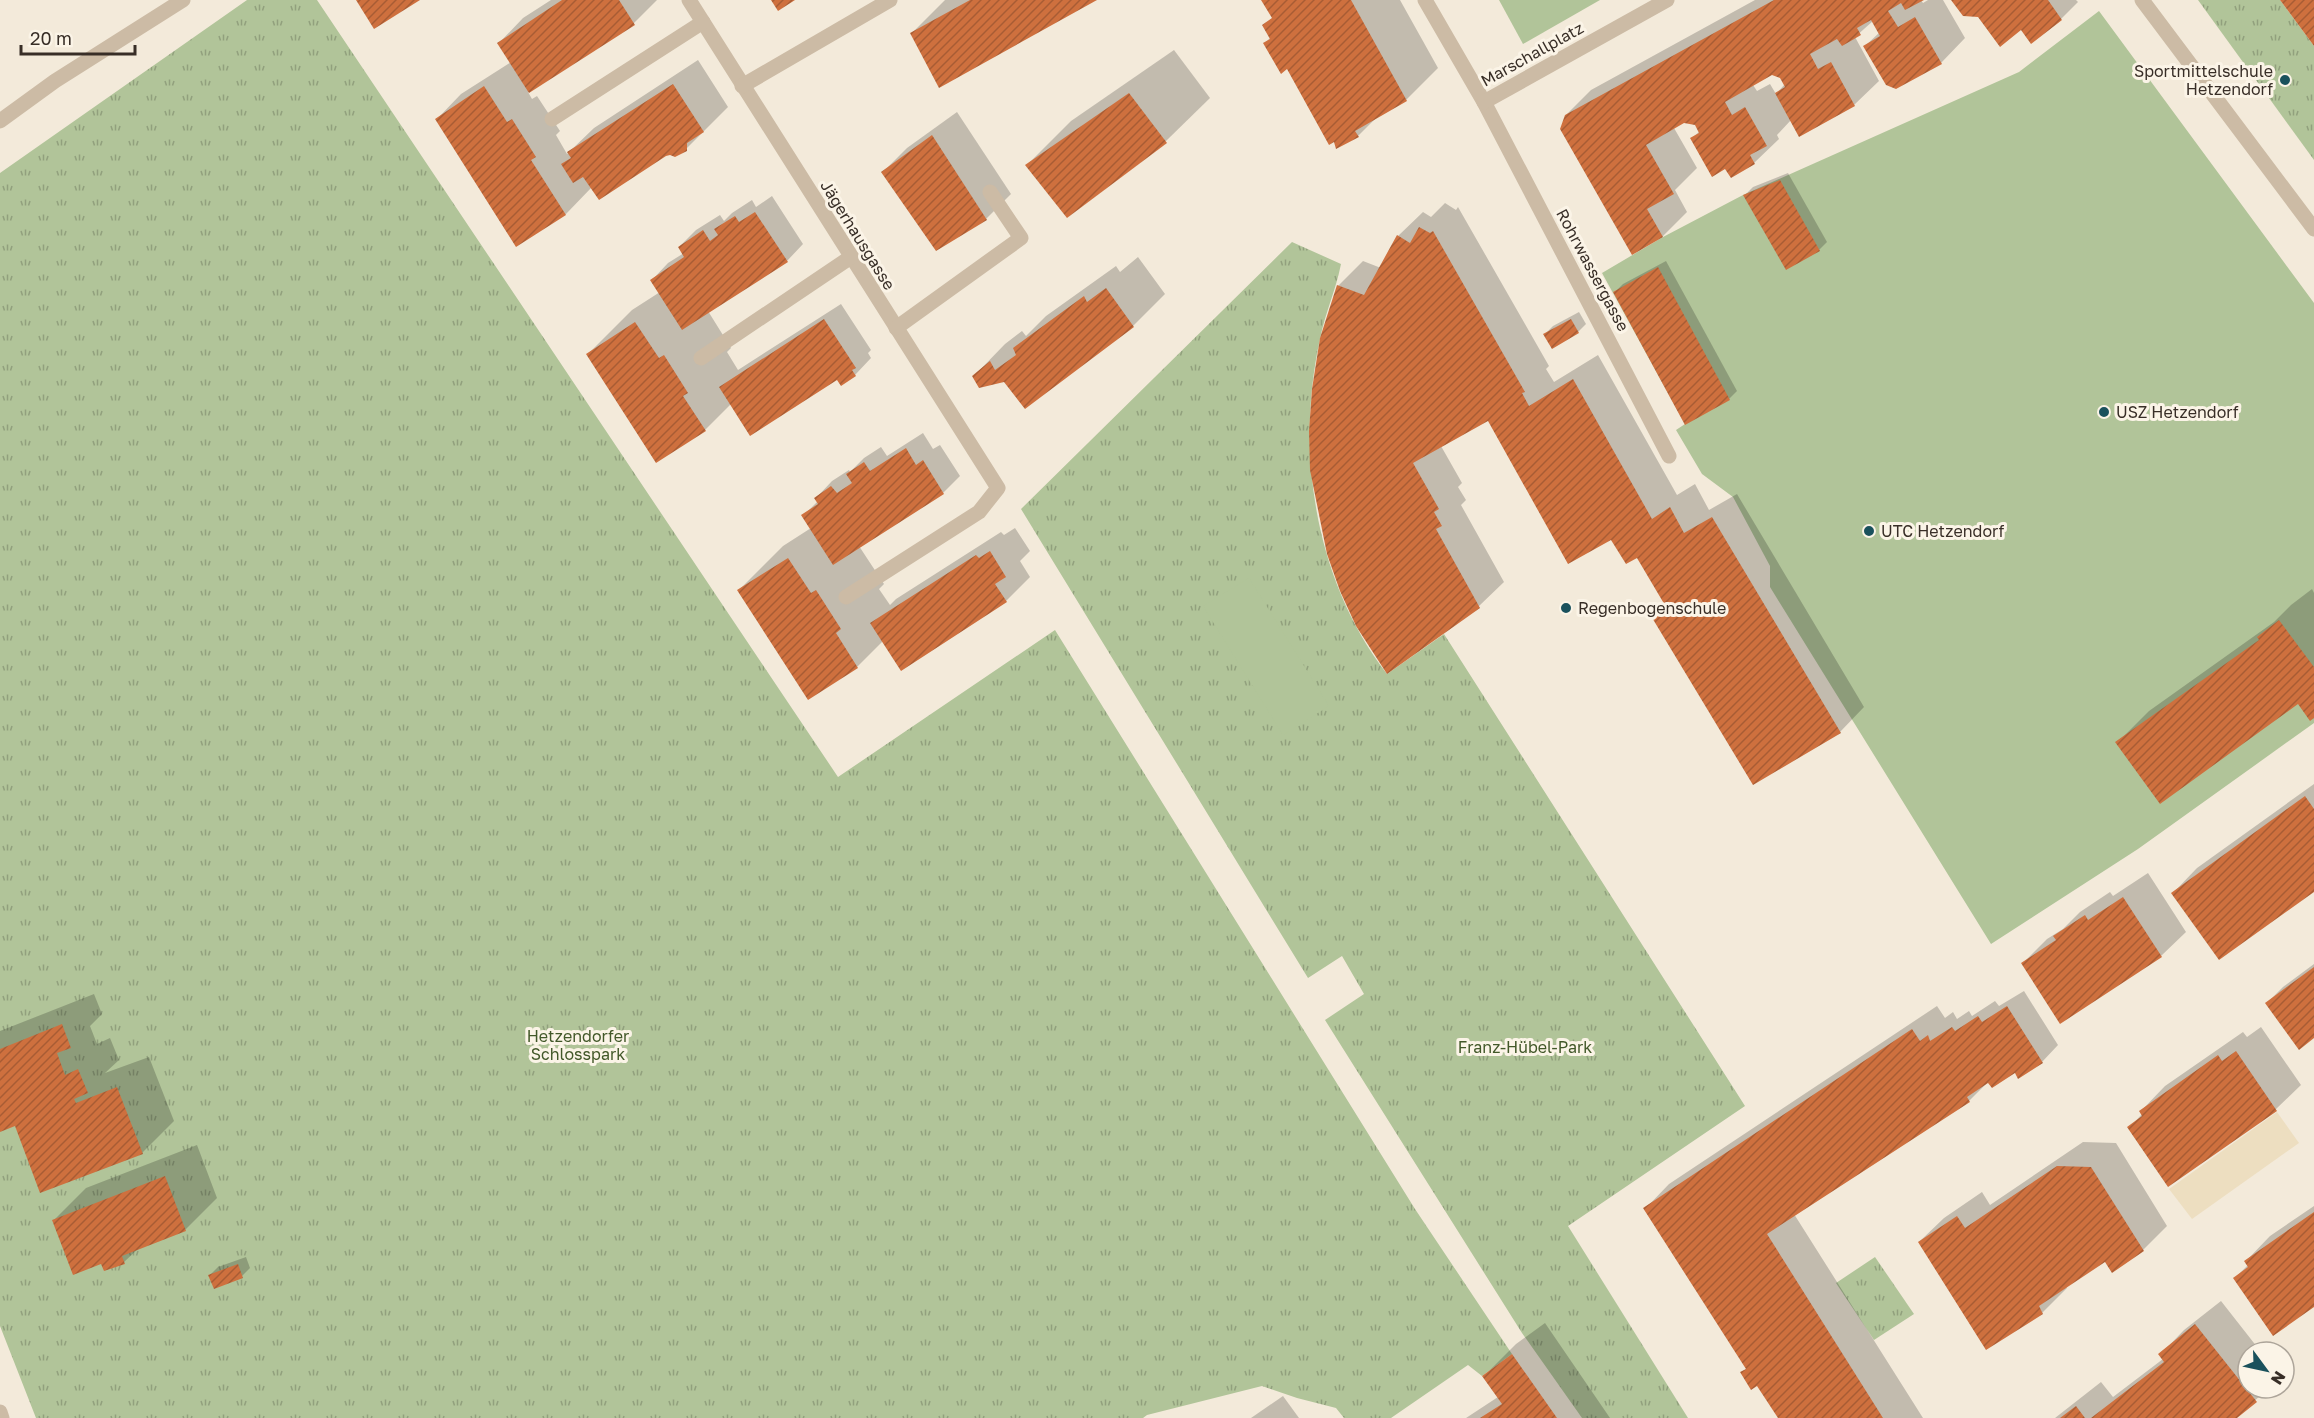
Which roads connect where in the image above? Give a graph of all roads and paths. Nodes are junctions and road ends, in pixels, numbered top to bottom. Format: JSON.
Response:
{"nodes":[{"id":1,"x":183,"y":0,"type":"edge"},
{"id":2,"x":689,"y":0,"type":"edge"},
{"id":3,"x":890,"y":0,"type":"edge"},
{"id":4,"x":1425,"y":0,"type":"edge"},
{"id":5,"x":1667,"y":0,"type":"edge"},
{"id":6,"x":2142,"y":0,"type":"edge"},
{"id":7,"x":703,"y":22,"type":"junction"},
{"id":8,"x":742,"y":86,"type":"junction"},
{"id":9,"x":1484,"y":102,"type":"junction"},
{"id":10,"x":552,"y":119,"type":"dead end"},
{"id":11,"x":0,"y":121,"type":"edge"},
{"id":12,"x":990,"y":192,"type":"dead end"},
{"id":13,"x":2314,"y":230,"type":"edge"},
{"id":14,"x":851,"y":257,"type":"junction"},
{"id":15,"x":896,"y":328,"type":"junction"},
{"id":16,"x":701,"y":358,"type":"dead end"},
{"id":17,"x":1670,"y":456,"type":"dead end"},
{"id":18,"x":846,"y":597,"type":"dead end"},
{"id":19,"x":0,"y":1412,"type":"edge"},
{"id":20,"x":2,"y":1418,"type":"edge"}],
"edges":[{"from":1,"to":11,"type":"street"},
{"from":2,"to":7,"type":"street","name":"Jägerhausgasse"},
{"from":3,"to":8,"type":"street"},
{"from":4,"to":9,"type":"street","name":"Marschallplatz"},
{"from":5,"to":9,"type":"street","name":"Marschallplatz"},
{"from":6,"to":13,"type":"street"},
{"from":7,"to":8,"type":"street","name":"Jägerhausgasse"},
{"from":7,"to":10,"type":"street"},
{"from":8,"to":14,"type":"street","name":"Jägerhausgasse"},
{"from":9,"to":17,"type":"street","name":"Rohrwassergasse"},
{"from":12,"to":15,"type":"street"},
{"from":14,"to":15,"type":"street","name":"Jägerhausgasse"},
{"from":14,"to":16,"type":"street"},
{"from":15,"to":18,"type":"street","name":"Jägerhausgasse"},
{"from":19,"to":20,"type":"street"}]}
